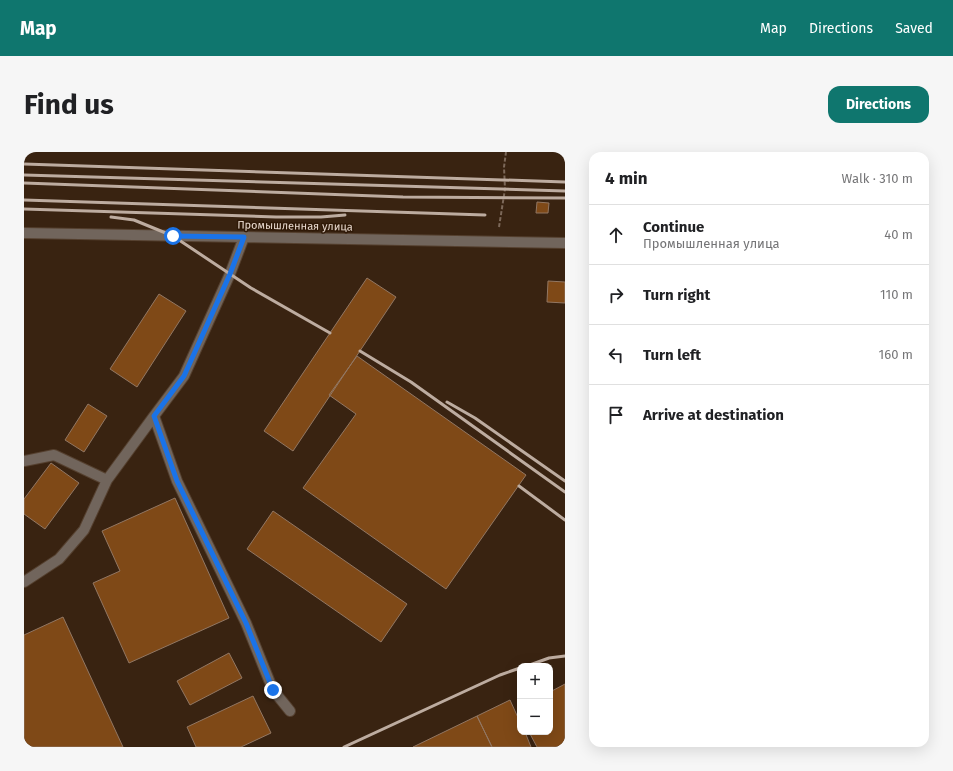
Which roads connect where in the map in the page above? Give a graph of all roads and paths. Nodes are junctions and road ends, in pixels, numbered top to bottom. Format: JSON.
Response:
{"nodes":[{"id":1,"x":506,"y":152,"type":"edge"},
{"id":2,"x":499,"y":227,"type":"dead end"},
{"id":3,"x":24,"y":233,"type":"edge"},
{"id":4,"x":244,"y":237,"type":"junction"},
{"id":5,"x":565,"y":243,"type":"edge"},
{"id":6,"x":154,"y":416,"type":"junction"},
{"id":7,"x":24,"y":461,"type":"edge"},
{"id":8,"x":107,"y":480,"type":"junction"},
{"id":9,"x":24,"y":582,"type":"edge"},
{"id":10,"x":290,"y":711,"type":"dead end"}],
"edges":[{"from":1,"to":2,"type":"path"},
{"from":3,"to":4,"type":"street","name":"Промышленная улица"},
{"from":4,"to":5,"type":"street","name":"Промышленная улица"},
{"from":4,"to":6,"type":"street"},
{"from":6,"to":8,"type":"street"},
{"from":6,"to":10,"type":"street"},
{"from":7,"to":8,"type":"street"},
{"from":8,"to":9,"type":"street"}]}
